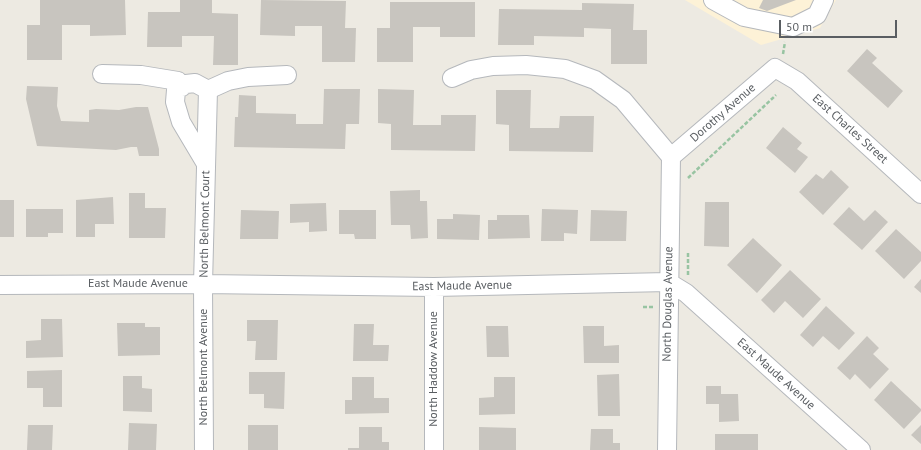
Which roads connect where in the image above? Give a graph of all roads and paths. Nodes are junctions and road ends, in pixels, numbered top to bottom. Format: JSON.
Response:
{"nodes":[{"id":1,"x":713,"y":0,"type":"edge"},
{"id":2,"x":824,"y":0,"type":"edge"},
{"id":3,"x":788,"y":25,"type":"junction"},
{"id":4,"x":778,"y":69,"type":"junction"},
{"id":5,"x":102,"y":74,"type":"dead end"},
{"id":6,"x":287,"y":75,"type":"dead end"},
{"id":7,"x":452,"y":78,"type":"dead end"},
{"id":8,"x":182,"y":87,"type":"junction"},
{"id":9,"x":208,"y":90,"type":"junction"},
{"id":10,"x":776,"y":95,"type":"dead end"},
{"id":11,"x":671,"y":158,"type":"junction"},
{"id":12,"x":206,"y":164,"type":"junction"},
{"id":13,"x":688,"y":185,"type":"dead end"},
{"id":14,"x":921,"y":194,"type":"edge"},
{"id":15,"x":688,"y":245,"type":"dead end"},
{"id":16,"x":668,"y":282,"type":"junction"},
{"id":17,"x":203,"y":284,"type":"junction"},
{"id":18,"x":0,"y":285,"type":"edge"},
{"id":19,"x":434,"y":287,"type":"junction"},
{"id":20,"x":688,"y":294,"type":"junction"},
{"id":21,"x":204,"y":450,"type":"edge"},
{"id":22,"x":434,"y":450,"type":"edge"},
{"id":23,"x":667,"y":450,"type":"edge"},
{"id":24,"x":861,"y":450,"type":"edge"}],
"edges":[{"from":1,"to":3,"type":"street"},
{"from":2,"to":3,"type":"street"},
{"from":3,"to":4,"type":"path"},
{"from":4,"to":11,"type":"street","name":"Dorothy Avenue"},
{"from":4,"to":14,"type":"street","name":"East Charles Street"},
{"from":5,"to":8,"type":"street"},
{"from":6,"to":9,"type":"street"},
{"from":7,"to":11,"type":"street"},
{"from":8,"to":9,"type":"street"},
{"from":8,"to":12,"type":"street","name":"North Belmont Court"},
{"from":9,"to":12,"type":"street","name":"North Belmont Court"},
{"from":10,"to":13,"type":"path"},
{"from":11,"to":16,"type":"street","name":"North Douglas Avenue"},
{"from":12,"to":17,"type":"street","name":"North Belmont Court"},
{"from":15,"to":20,"type":"path"},
{"from":16,"to":19,"type":"street","name":"East Maude Avenue"},
{"from":16,"to":20,"type":"street","name":"East Maude Avenue"},
{"from":16,"to":23,"type":"street","name":"North Douglas Avenue"},
{"from":17,"to":18,"type":"street","name":"East Maude Avenue"},
{"from":17,"to":19,"type":"street","name":"East Maude Avenue"},
{"from":17,"to":21,"type":"street","name":"North Belmont Avenue"},
{"from":19,"to":22,"type":"street","name":"North Haddow Avenue"},
{"from":20,"to":24,"type":"street","name":"East Maude Avenue"}]}
